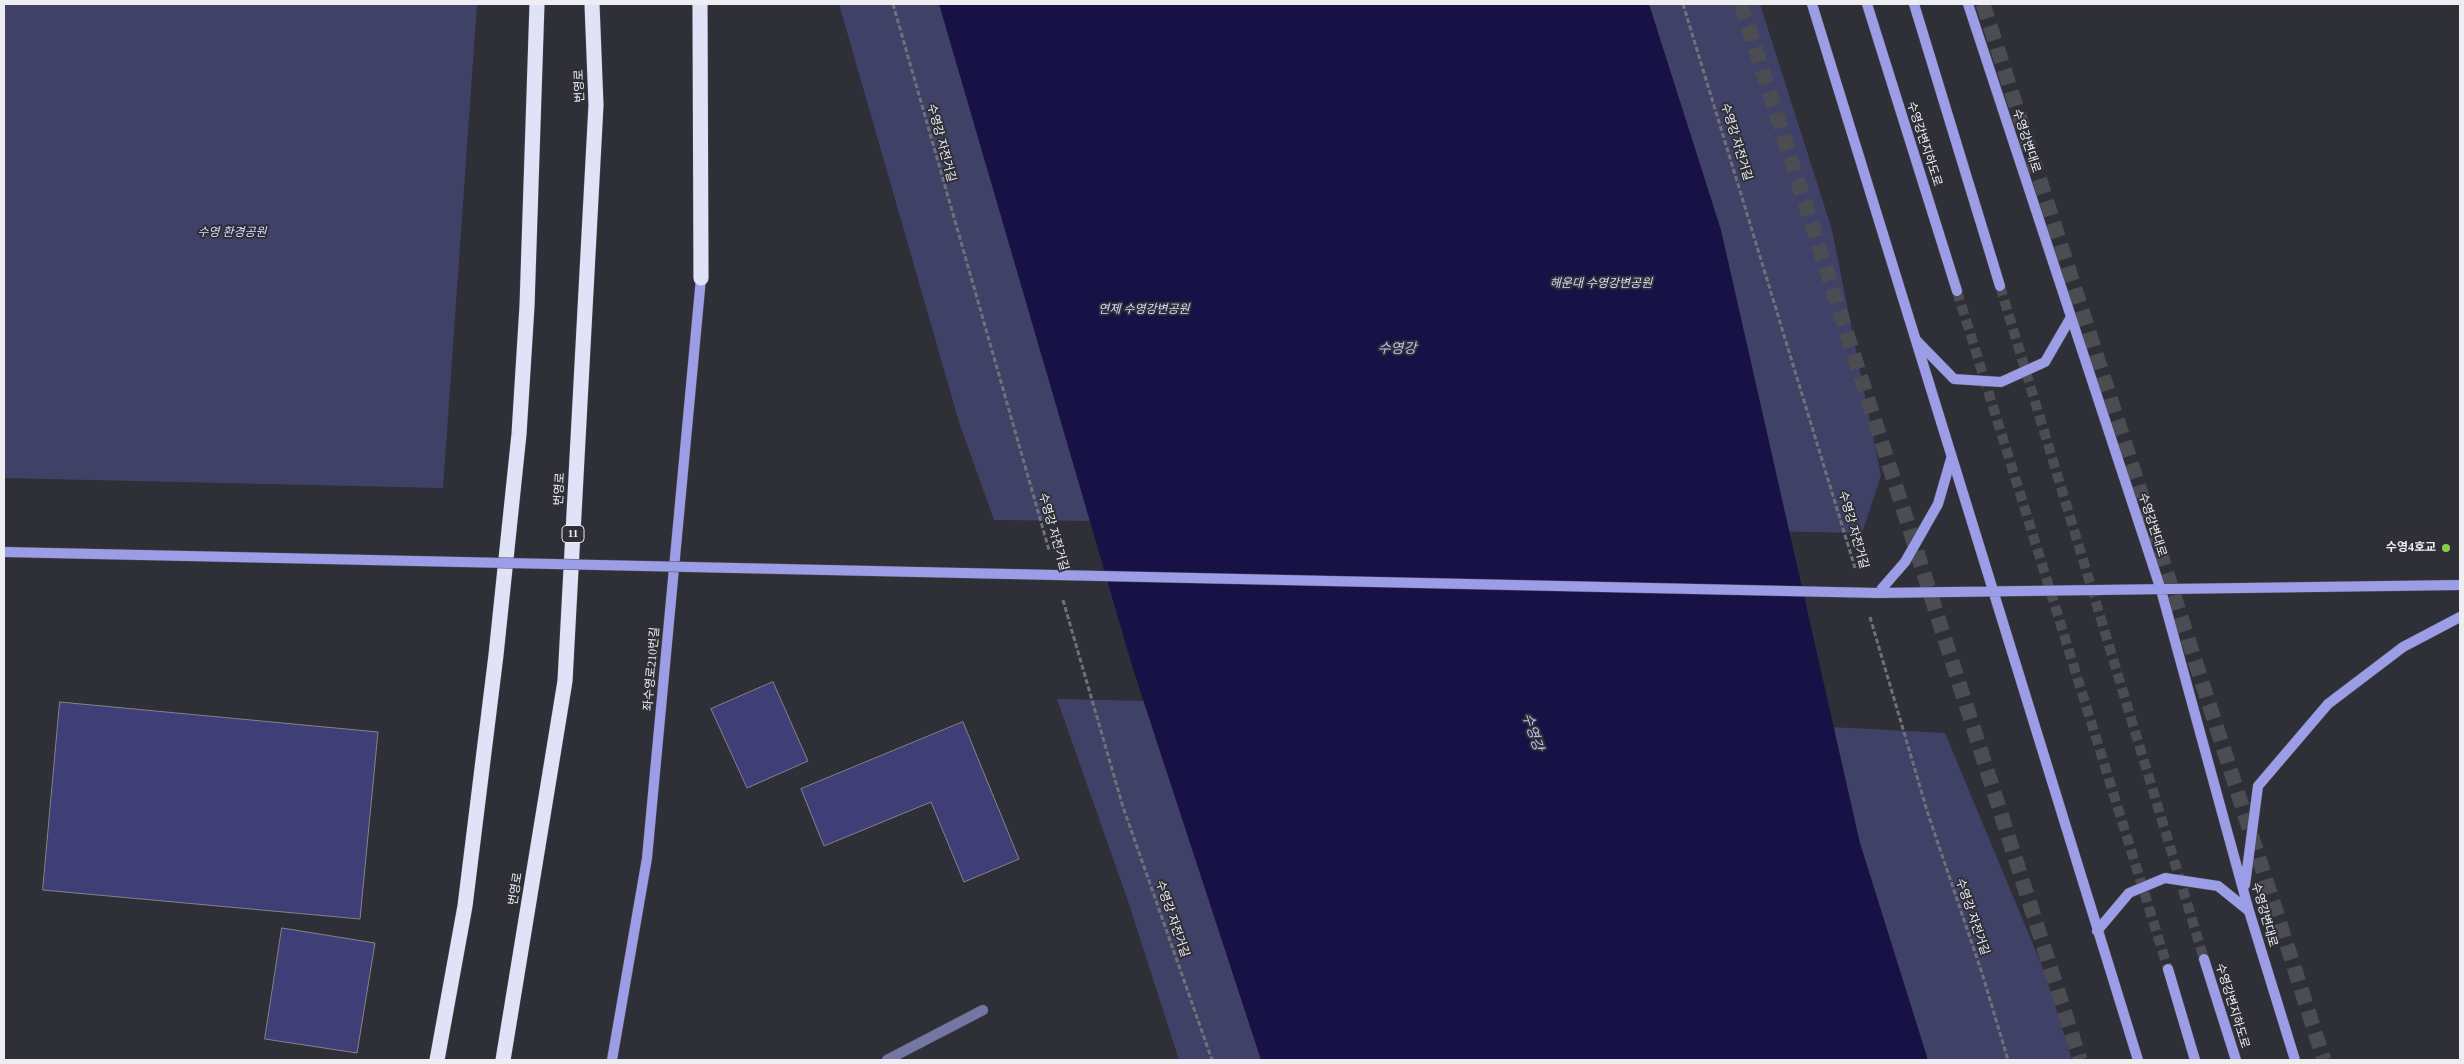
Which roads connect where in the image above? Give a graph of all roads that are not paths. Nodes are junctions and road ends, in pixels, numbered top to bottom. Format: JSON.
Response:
{"nodes":[{"id":1,"x":537,"y":4,"type":"edge"},
{"id":2,"x":592,"y":4,"type":"edge"},
{"id":3,"x":700,"y":4,"type":"edge"},
{"id":4,"x":1812,"y":4,"type":"edge"},
{"id":5,"x":1867,"y":4,"type":"edge"},
{"id":6,"x":1914,"y":4,"type":"edge"},
{"id":7,"x":1968,"y":4,"type":"edge"},
{"id":8,"x":701,"y":278,"type":"joint"},
{"id":9,"x":2000,"y":286,"type":"tunnel mouth"},
{"id":10,"x":1958,"y":291,"type":"tunnel mouth"},
{"id":11,"x":2071,"y":317,"type":"junction"},
{"id":12,"x":1914,"y":338,"type":"junction"},
{"id":13,"x":1951,"y":460,"type":"junction"},
{"id":14,"x":4,"y":552,"type":"edge"},
{"id":15,"x":2460,"y":585,"type":"edge"},
{"id":16,"x":2161,"y":590,"type":"junction"},
{"id":17,"x":1992,"y":592,"type":"junction"},
{"id":18,"x":1878,"y":593,"type":"junction"},
{"id":19,"x":2460,"y":617,"type":"edge"},
{"id":20,"x":2244,"y":891,"type":"junction"},
{"id":21,"x":2249,"y":911,"type":"junction"},
{"id":22,"x":2097,"y":931,"type":"junction"},
{"id":23,"x":2204,"y":959,"type":"tunnel mouth"},
{"id":24,"x":2168,"y":970,"type":"tunnel mouth"},
{"id":25,"x":983,"y":1010,"type":"dead end"},
{"id":26,"x":437,"y":1060,"type":"edge"},
{"id":27,"x":503,"y":1060,"type":"edge"},
{"id":28,"x":612,"y":1060,"type":"edge"},
{"id":29,"x":887,"y":1060,"type":"edge"},
{"id":30,"x":2138,"y":1060,"type":"edge"},
{"id":31,"x":2195,"y":1060,"type":"edge"},
{"id":32,"x":2236,"y":1060,"type":"edge"},
{"id":33,"x":2295,"y":1060,"type":"edge"}],
"edges":[{"from":1,"to":26,"type":"highway"},
{"from":2,"to":27,"type":"highway","name":"번영로","number":"11"},
{"from":3,"to":8,"type":"highway"},
{"from":4,"to":12,"type":"main road"},
{"from":5,"to":10,"type":"main road","name":"수영강변지하도로"},
{"from":6,"to":9,"type":"main road"},
{"from":7,"to":11,"type":"main road","name":"수영강변대로"},
{"from":8,"to":28,"type":"main road","name":"좌수영로210번길"},
{"from":11,"to":12,"type":"main road"},
{"from":11,"to":16,"type":"main road","name":"수영강변대로"},
{"from":12,"to":13,"type":"main road"},
{"from":13,"to":17,"type":"main road"},
{"from":13,"to":18,"type":"main road"},
{"from":14,"to":18,"type":"main road","bridge":true},
{"from":15,"to":16,"type":"main road"},
{"from":16,"to":17,"type":"main road"},
{"from":16,"to":20,"type":"main road","name":"수영강변대로"},
{"from":17,"to":18,"type":"main road"},
{"from":17,"to":22,"type":"main road"},
{"from":19,"to":20,"type":"main road"},
{"from":20,"to":21,"type":"main road","name":"수영강변대로"},
{"from":21,"to":22,"type":"main road"},
{"from":21,"to":33,"type":"main road","name":"수영강변대로"},
{"from":22,"to":30,"type":"main road"},
{"from":23,"to":32,"type":"main road","name":"수영강변지하도로"},
{"from":24,"to":31,"type":"main road"},
{"from":25,"to":29,"type":"street"}]}
